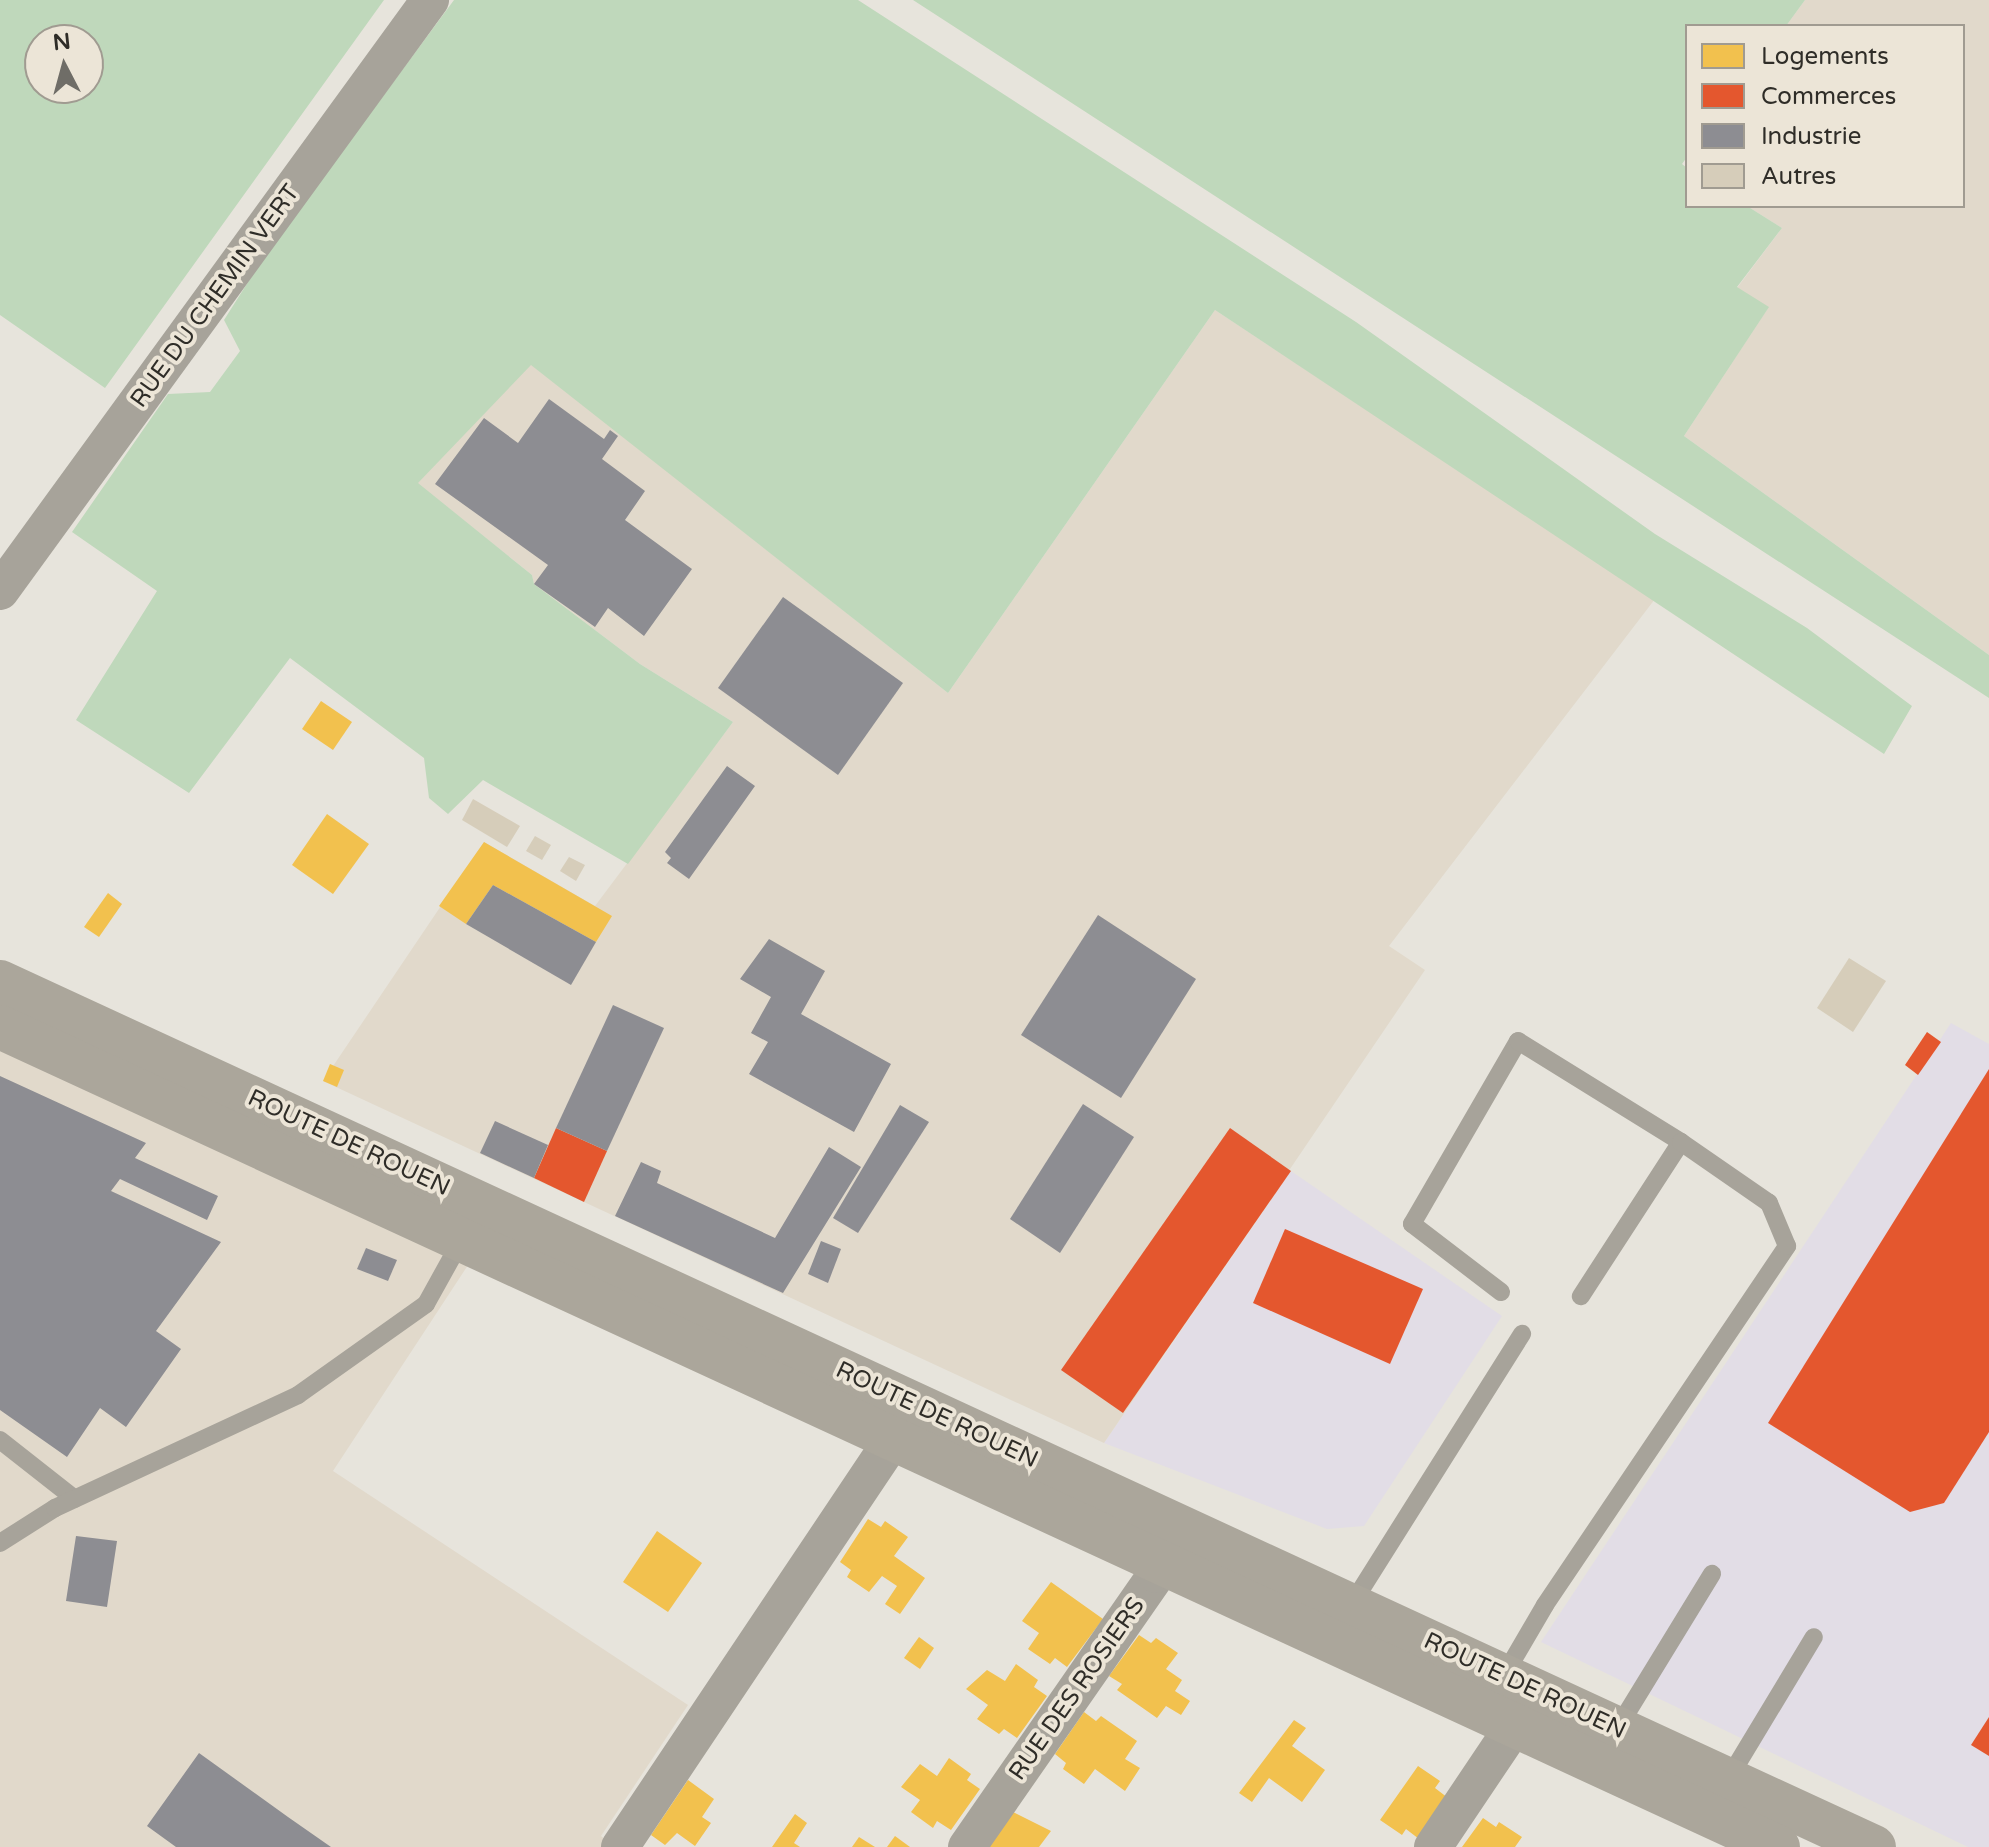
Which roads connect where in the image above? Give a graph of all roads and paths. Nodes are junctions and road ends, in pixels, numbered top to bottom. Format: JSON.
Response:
{"nodes":[{"id":1,"x":430,"y":0,"type":"edge"},
{"id":2,"x":0,"y":591,"type":"edge"},
{"id":3,"x":0,"y":982,"type":"edge"},
{"id":4,"x":0,"y":1027,"type":"edge"},
{"id":5,"x":172,"y":1084,"type":"junction"},
{"id":6,"x":1681,"y":1142,"type":"junction"},
{"id":7,"x":471,"y":1222,"type":"junction"},
{"id":8,"x":1501,"y":1292,"type":"dead end"},
{"id":9,"x":1581,"y":1296,"type":"dead end"},
{"id":10,"x":1522,"y":1334,"type":"dead end"},
{"id":11,"x":905,"y":1422,"type":"junction"},
{"id":12,"x":0,"y":1440,"type":"edge"},
{"id":13,"x":75,"y":1499,"type":"junction"},
{"id":14,"x":0,"y":1543,"type":"edge"},
{"id":15,"x":1170,"y":1544,"type":"junction"},
{"id":16,"x":1712,"y":1574,"type":"dead end"},
{"id":17,"x":1340,"y":1623,"type":"junction"},
{"id":18,"x":1814,"y":1637,"type":"dead end"},
{"id":19,"x":1511,"y":1702,"type":"junction"},
{"id":20,"x":1607,"y":1746,"type":"junction"},
{"id":21,"x":1717,"y":1797,"type":"junction"},
{"id":22,"x":620,"y":1847,"type":"edge"},
{"id":23,"x":967,"y":1847,"type":"edge"},
{"id":24,"x":1433,"y":1847,"type":"edge"},
{"id":25,"x":1778,"y":1847,"type":"edge"},
{"id":26,"x":1874,"y":1847,"type":"edge"}],
"edges":[{"from":1,"to":2,"type":"street","name":"RUE DU CHEMIN VERT"},
{"from":3,"to":5,"type":"main road","name":"ROUTE DE ROUEN"},
{"from":4,"to":5,"type":"main road","name":"ROUTE DE ROUEN"},
{"from":5,"to":7,"type":"main road","name":"ROUTE DE ROUEN"},
{"from":6,"to":8,"type":"lane"},
{"from":6,"to":9,"type":"lane"},
{"from":6,"to":19,"type":"lane"},
{"from":7,"to":11,"type":"main road","name":"ROUTE DE ROUEN"},
{"from":7,"to":13,"type":"lane"},
{"from":10,"to":17,"type":"lane"},
{"from":11,"to":15,"type":"main road","name":"ROUTE DE ROUEN"},
{"from":11,"to":22,"type":"street"},
{"from":12,"to":13,"type":"lane"},
{"from":13,"to":14,"type":"lane"},
{"from":15,"to":17,"type":"main road","name":"ROUTE DE ROUEN"},
{"from":15,"to":23,"type":"street","name":"RUE DES ROSIERS"},
{"from":16,"to":20,"type":"lane"},
{"from":17,"to":19,"type":"main road","name":"ROUTE DE ROUEN"},
{"from":18,"to":21,"type":"lane"},
{"from":19,"to":20,"type":"main road","name":"ROUTE DE ROUEN"},
{"from":19,"to":24,"type":"street"},
{"from":20,"to":21,"type":"main road","name":"ROUTE DE ROUEN"},
{"from":21,"to":25,"type":"main road","name":"ROUTE DE ROUEN"},
{"from":21,"to":26,"type":"main road","name":"ROUTE DE ROUEN"}]}
